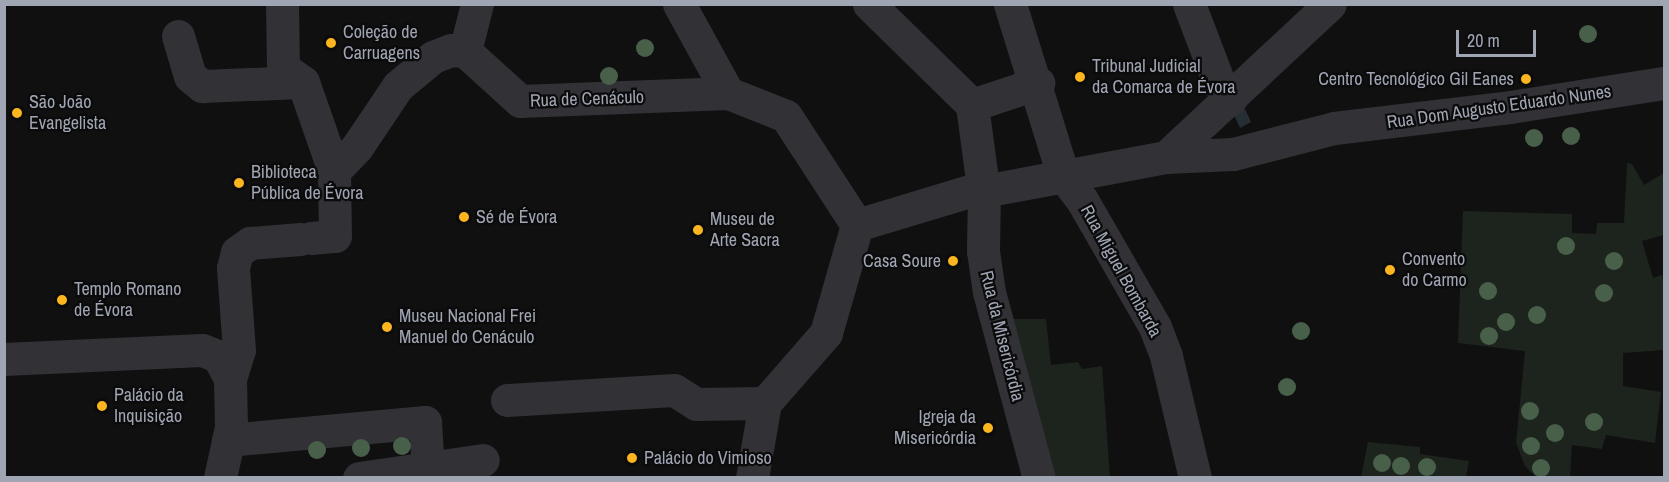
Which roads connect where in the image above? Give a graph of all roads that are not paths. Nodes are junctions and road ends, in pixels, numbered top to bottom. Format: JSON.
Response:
{"nodes":[{"id":1,"x":282,"y":4,"type":"edge"},
{"id":2,"x":477,"y":4,"type":"edge"},
{"id":3,"x":679,"y":4,"type":"edge"},
{"id":4,"x":869,"y":4,"type":"edge"},
{"id":5,"x":1189,"y":4,"type":"edge"},
{"id":6,"x":1330,"y":4,"type":"edge"},
{"id":7,"x":1016,"y":10,"type":"edge"},
{"id":8,"x":178,"y":36,"type":"dead end"},
{"id":9,"x":465,"y":51,"type":"junction"},
{"id":10,"x":293,"y":75,"type":"junction"},
{"id":11,"x":1665,"y":82,"type":"edge"},
{"id":12,"x":1038,"y":83,"type":"junction"},
{"id":13,"x":728,"y":93,"type":"junction"},
{"id":14,"x":1230,"y":100,"type":"junction"},
{"id":15,"x":972,"y":105,"type":"junction"},
{"id":16,"x":1166,"y":157,"type":"junction"},
{"id":17,"x":334,"y":171,"type":"junction"},
{"id":18,"x":1064,"y":175,"type":"junction"},
{"id":19,"x":984,"y":189,"type":"junction"},
{"id":20,"x":856,"y":225,"type":"junction"},
{"id":21,"x":983,"y":251,"type":"junction"},
{"id":22,"x":968,"y":309,"type":"dead end"},
{"id":23,"x":4,"y":359,"type":"edge"},
{"id":24,"x":230,"y":379,"type":"junction"},
{"id":25,"x":507,"y":400,"type":"dead end"},
{"id":26,"x":765,"y":403,"type":"junction"},
{"id":27,"x":229,"y":429,"type":"junction"},
{"id":28,"x":483,"y":460,"type":"dead end"},
{"id":29,"x":414,"y":473,"type":"edge"},
{"id":30,"x":220,"y":477,"type":"edge"},
{"id":31,"x":359,"y":477,"type":"edge"},
{"id":32,"x":752,"y":477,"type":"edge"},
{"id":33,"x":1039,"y":477,"type":"edge"},
{"id":34,"x":1195,"y":477,"type":"edge"}],
"edges":[{"from":1,"to":10,"type":"street"},
{"from":2,"to":9,"type":"street"},
{"from":3,"to":13,"type":"street"},
{"from":4,"to":15,"type":"street"},
{"from":5,"to":14,"type":"street"},
{"from":6,"to":14,"type":"street"},
{"from":7,"to":12,"type":"street","name":"Rua Miguel Bombarda"},
{"from":8,"to":10,"type":"street"},
{"from":9,"to":13,"type":"street","name":"Rua de Cenáculo"},
{"from":9,"to":17,"type":"street"},
{"from":10,"to":17,"type":"street"},
{"from":11,"to":16,"type":"street","name":"Rua Dom Augusto Eduardo Nunes"},
{"from":12,"to":15,"type":"street"},
{"from":12,"to":18,"type":"street","name":"Rua Miguel Bombarda"},
{"from":13,"to":20,"type":"street"},
{"from":14,"to":16,"type":"street"},
{"from":15,"to":19,"type":"street","name":"Rua da Misericórdia"},
{"from":16,"to":18,"type":"street","name":"Rua Dom Augusto Eduardo Nunes"},
{"from":17,"to":24,"type":"street"},
{"from":18,"to":19,"type":"street","name":"Rua Dom Augusto Eduardo Nunes"},
{"from":18,"to":34,"type":"street","name":"Rua Miguel Bombarda"},
{"from":19,"to":20,"type":"street","name":"Rua Dom Augusto Eduardo Nunes"},
{"from":19,"to":21,"type":"street","name":"Rua da Misericórdia"},
{"from":20,"to":26,"type":"street"},
{"from":21,"to":22,"type":"street"},
{"from":21,"to":33,"type":"street","name":"Rua da Misericórdia"},
{"from":23,"to":24,"type":"street"},
{"from":24,"to":27,"type":"street"},
{"from":25,"to":26,"type":"street"},
{"from":26,"to":32,"type":"street"},
{"from":27,"to":29,"type":"street"},
{"from":27,"to":30,"type":"street"},
{"from":28,"to":29,"type":"street"},
{"from":29,"to":31,"type":"street"}]}
